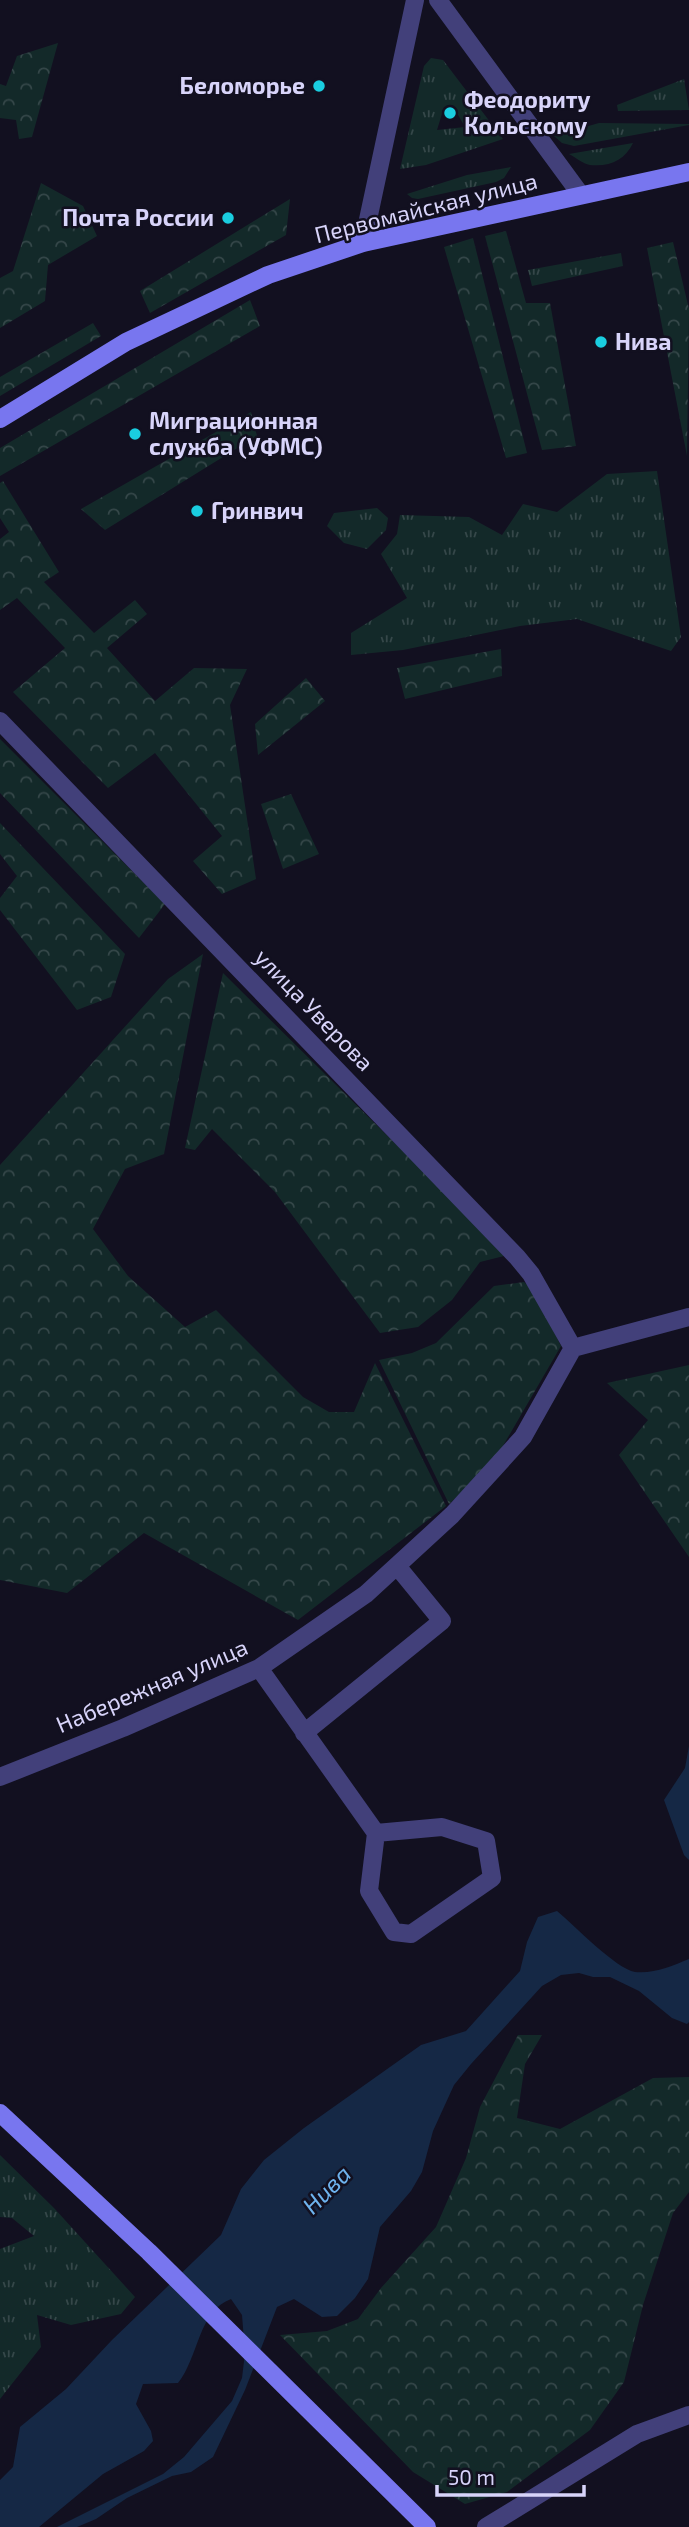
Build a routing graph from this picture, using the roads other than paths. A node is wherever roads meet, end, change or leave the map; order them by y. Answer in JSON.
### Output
{"nodes":[{"id":1,"x":415,"y":0,"type":"edge"},
{"id":2,"x":438,"y":0,"type":"edge"},
{"id":3,"x":689,"y":172,"type":"edge"},
{"id":4,"x":582,"y":195,"type":"junction"},
{"id":5,"x":363,"y":243,"type":"junction"},
{"id":6,"x":0,"y":419,"type":"edge"},
{"id":7,"x":0,"y":721,"type":"edge"},
{"id":8,"x":689,"y":1317,"type":"edge"},
{"id":9,"x":573,"y":1348,"type":"junction"},
{"id":10,"x":397,"y":1566,"type":"junction"},
{"id":11,"x":259,"y":1668,"type":"junction"},
{"id":12,"x":304,"y":1733,"type":"junction"},
{"id":13,"x":0,"y":1777,"type":"edge"},
{"id":14,"x":376,"y":1833,"type":"junction"},
{"id":15,"x":0,"y":2113,"type":"edge"},
{"id":16,"x":689,"y":2415,"type":"edge"},
{"id":17,"x":427,"y":2527,"type":"edge"},
{"id":18,"x":486,"y":2527,"type":"edge"}],
"edges":[{"from":1,"to":5,"type":"street"},
{"from":2,"to":4,"type":"street"},
{"from":3,"to":4,"type":"main road","name":"Первомайская улица"},
{"from":4,"to":5,"type":"main road","name":"Первомайская улица"},
{"from":5,"to":6,"type":"main road","name":"Первомайская улица"},
{"from":7,"to":9,"type":"street","name":"улица Уверова"},
{"from":8,"to":9,"type":"street"},
{"from":9,"to":10,"type":"street","name":"Набережная улица"},
{"from":10,"to":11,"type":"street","name":"Набережная улица"},
{"from":10,"to":12,"type":"street"},
{"from":11,"to":12,"type":"street"},
{"from":11,"to":13,"type":"street","name":"Набережная улица"},
{"from":12,"to":14,"type":"street"},
{"from":14,"to":14,"type":"street"},
{"from":15,"to":17,"type":"main road"},
{"from":16,"to":18,"type":"street"}]}
